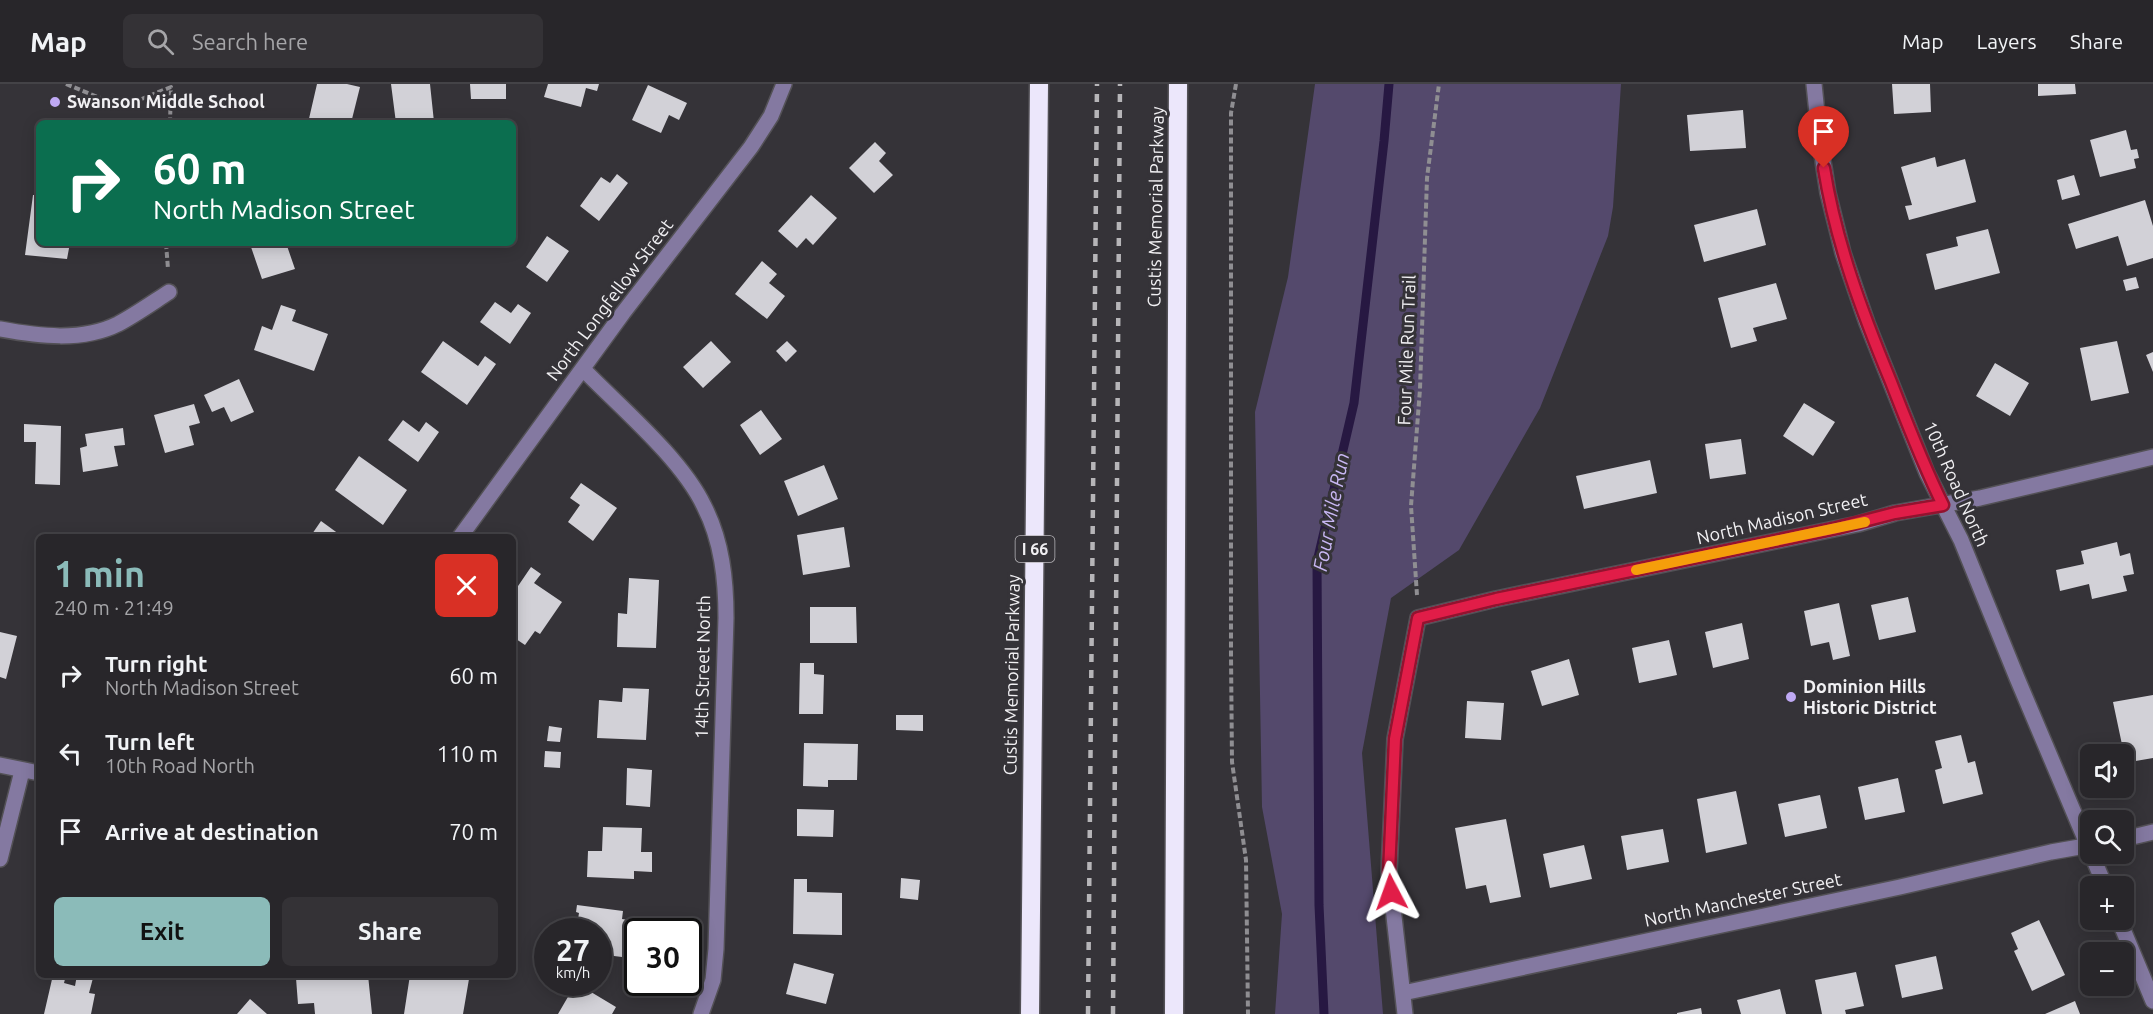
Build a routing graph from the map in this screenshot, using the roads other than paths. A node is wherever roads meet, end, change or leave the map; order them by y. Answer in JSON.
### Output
{"nodes":[{"id":1,"x":784,"y":84,"type":"edge"},
{"id":2,"x":1039,"y":84,"type":"edge"},
{"id":3,"x":1178,"y":84,"type":"edge"},
{"id":4,"x":1814,"y":84,"type":"edge"},
{"id":5,"x":169,"y":292,"type":"dead end"},
{"id":6,"x":0,"y":328,"type":"edge"},
{"id":7,"x":583,"y":369,"type":"junction"},
{"id":8,"x":2153,"y":457,"type":"edge"},
{"id":9,"x":1943,"y":505,"type":"junction"},
{"id":10,"x":462,"y":534,"type":"edge"},
{"id":11,"x":0,"y":765,"type":"edge"},
{"id":12,"x":22,"y":771,"type":"junction"},
{"id":13,"x":36,"y":773,"type":"edge"},
{"id":14,"x":2080,"y":824,"type":"edge"},
{"id":15,"x":2153,"y":832,"type":"edge"},
{"id":16,"x":2134,"y":837,"type":"edge"},
{"id":17,"x":2080,"y":847,"type":"edge"},
{"id":18,"x":0,"y":859,"type":"edge"},
{"id":19,"x":2123,"y":930,"type":"edge"},
{"id":20,"x":1403,"y":993,"type":"junction"},
{"id":21,"x":2153,"y":1000,"type":"edge"},
{"id":22,"x":701,"y":1014,"type":"edge"},
{"id":23,"x":1030,"y":1014,"type":"edge"},
{"id":24,"x":1174,"y":1014,"type":"edge"},
{"id":25,"x":1405,"y":1014,"type":"edge"}],
"edges":[{"from":1,"to":7,"type":"street","name":"North Longfellow Street"},
{"from":2,"to":23,"type":"highway","name":"Custis Memorial Parkway","number":"I 66"},
{"from":3,"to":24,"type":"highway","name":"Custis Memorial Parkway"},
{"from":4,"to":9,"type":"street","name":"10th Road North"},
{"from":5,"to":6,"type":"street"},
{"from":7,"to":10,"type":"street","name":"North Longfellow Street"},
{"from":7,"to":22,"type":"street","name":"14th Street North"},
{"from":8,"to":9,"type":"street","name":"North Madison Street"},
{"from":9,"to":14,"type":"street","name":"10th Road North"},
{"from":9,"to":20,"type":"street","name":"North Madison Street"},
{"from":11,"to":12,"type":"street"},
{"from":12,"to":13,"type":"street"},
{"from":12,"to":18,"type":"street"},
{"from":15,"to":16,"type":"street"},
{"from":17,"to":20,"type":"street","name":"North Manchester Street"},
{"from":19,"to":21,"type":"street"},
{"from":20,"to":25,"type":"street"}]}
